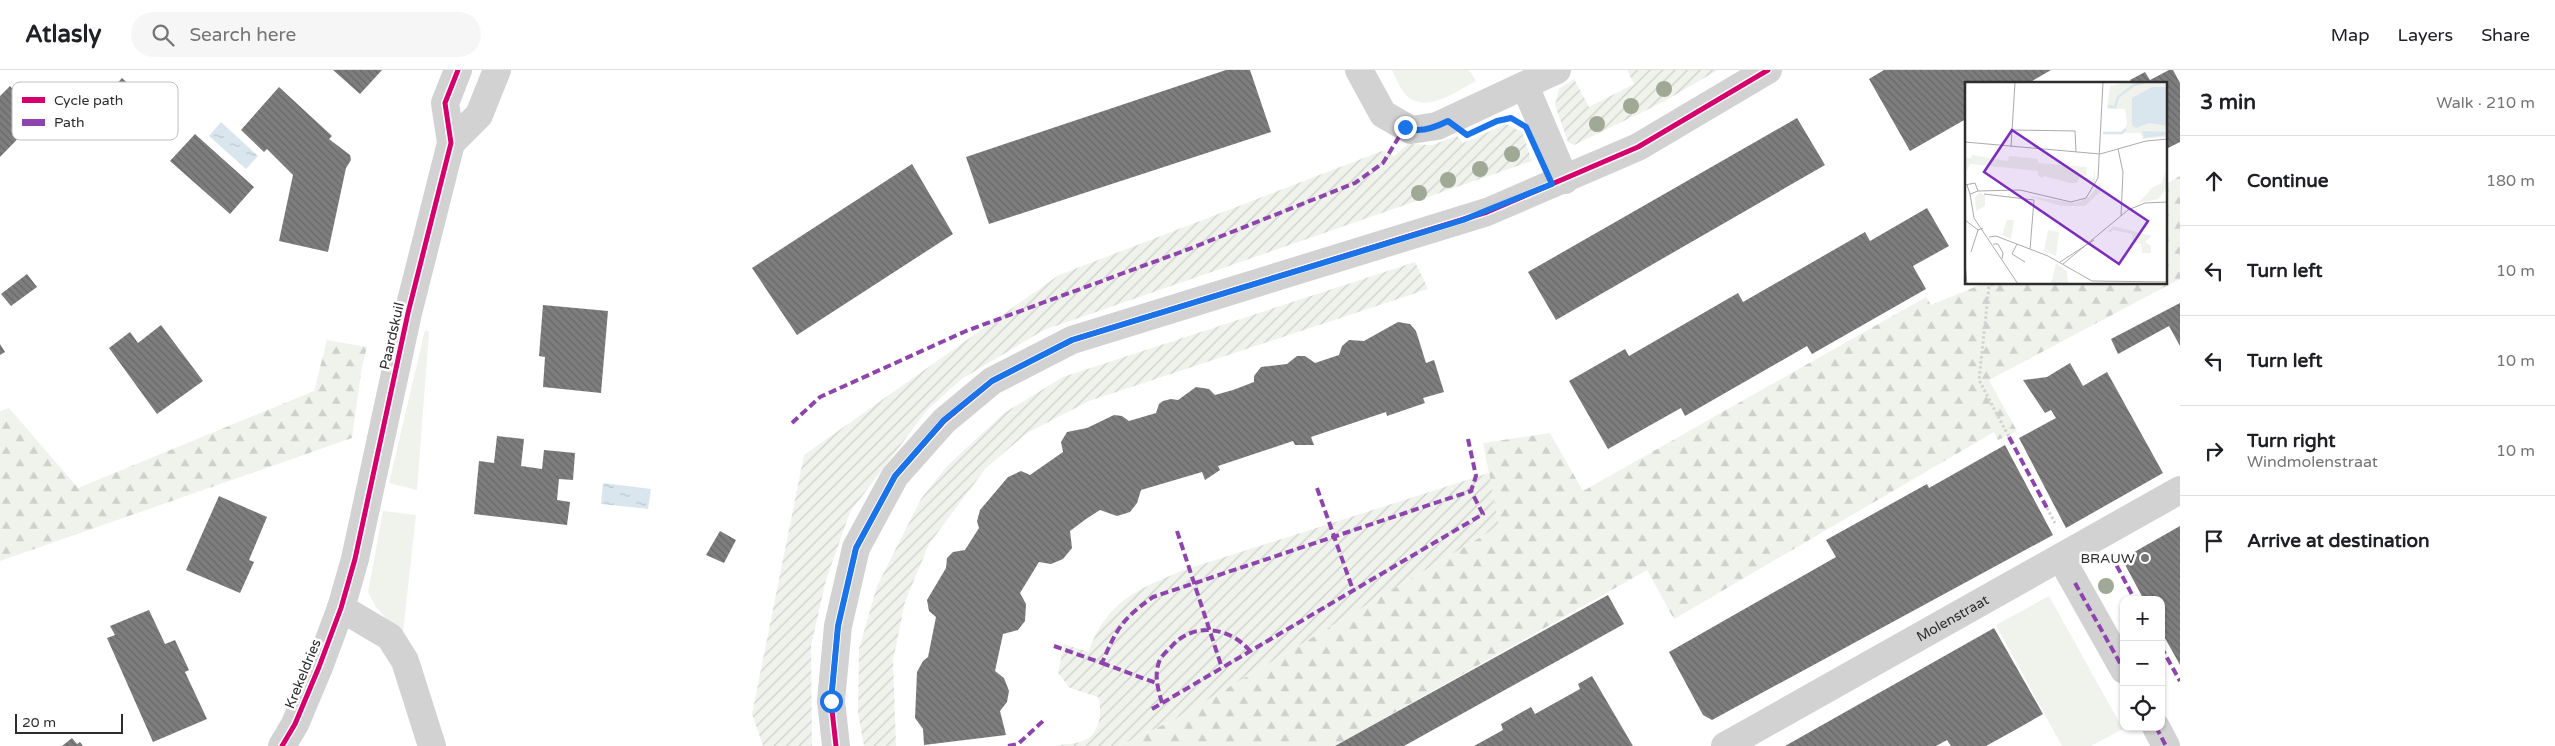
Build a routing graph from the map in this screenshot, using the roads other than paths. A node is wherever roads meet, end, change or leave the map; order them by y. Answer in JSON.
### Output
{"nodes":[{"id":1,"x":458,"y":70,"type":"edge"},
{"id":2,"x":497,"y":70,"type":"edge"},
{"id":3,"x":1359,"y":70,"type":"edge"},
{"id":4,"x":1557,"y":70,"type":"edge"},
{"id":5,"x":1768,"y":70,"type":"edge"},
{"id":6,"x":1524,"y":86,"type":"junction"},
{"id":7,"x":451,"y":143,"type":"junction"},
{"id":8,"x":1566,"y":180,"type":"junction"},
{"id":9,"x":2180,"y":490,"type":"edge"},
{"id":10,"x":2061,"y":558,"type":"junction"},
{"id":11,"x":341,"y":608,"type":"junction"},
{"id":12,"x":2120,"y":663,"type":"edge"},
{"id":13,"x":2158,"y":731,"type":"edge"},
{"id":14,"x":282,"y":746,"type":"edge"},
{"id":15,"x":432,"y":746,"type":"edge"},
{"id":16,"x":836,"y":746,"type":"edge"},
{"id":17,"x":1725,"y":746,"type":"edge"},
{"id":18,"x":2166,"y":746,"type":"edge"}],
"edges":[{"from":1,"to":7,"type":"street","name":"Paardskuil"},
{"from":2,"to":7,"type":"street"},
{"from":3,"to":6,"type":"street"},
{"from":4,"to":6,"type":"street"},
{"from":5,"to":8,"type":"street"},
{"from":6,"to":8,"type":"street"},
{"from":7,"to":11,"type":"street","name":"Paardskuil"},
{"from":8,"to":16,"type":"street"},
{"from":9,"to":10,"type":"street","name":"Molenstraat"},
{"from":10,"to":12,"type":"street"},
{"from":10,"to":17,"type":"street","name":"Molenstraat"},
{"from":11,"to":14,"type":"street","name":"Krekeldries"},
{"from":11,"to":15,"type":"street"},
{"from":13,"to":18,"type":"street"}]}
